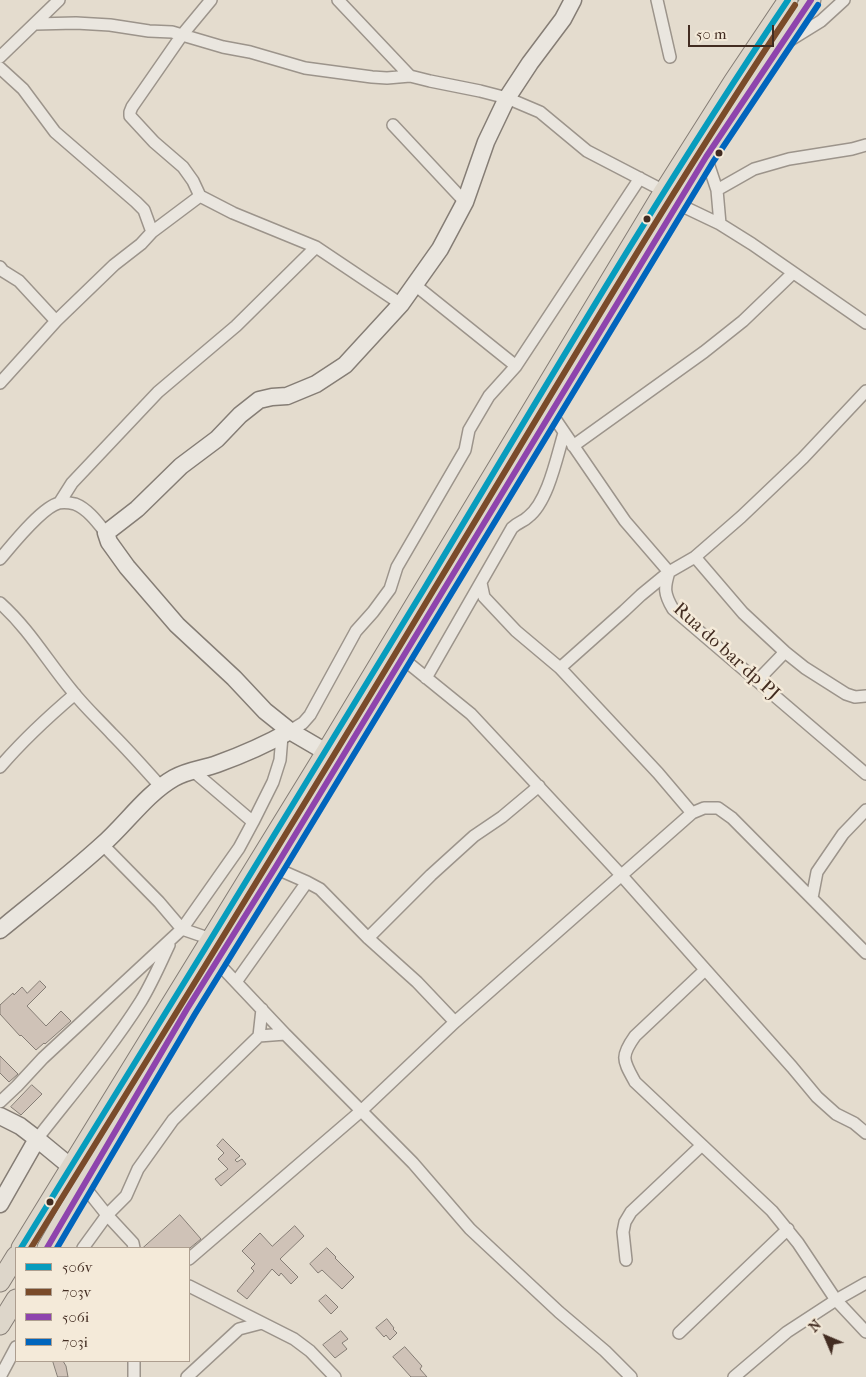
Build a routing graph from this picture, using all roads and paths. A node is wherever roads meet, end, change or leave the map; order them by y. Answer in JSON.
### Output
{"nodes":[{"id":1,"x":59,"y":0,"type":"edge"},
{"id":2,"x":211,"y":0,"type":"edge"},
{"id":3,"x":338,"y":0,"type":"edge"},
{"id":4,"x":573,"y":0,"type":"edge"},
{"id":5,"x":657,"y":0,"type":"edge"},
{"id":6,"x":788,"y":0,"type":"edge"},
{"id":7,"x":810,"y":0,"type":"edge"},
{"id":8,"x":844,"y":0,"type":"edge"},
{"id":9,"x":35,"y":24,"type":"junction"},
{"id":10,"x":182,"y":35,"type":"junction"},
{"id":11,"x":780,"y":47,"type":"junction"},
{"id":12,"x":0,"y":57,"type":"edge"},
{"id":13,"x":670,"y":57,"type":"dead end"},
{"id":14,"x":0,"y":68,"type":"edge"},
{"id":15,"x":410,"y":76,"type":"junction"},
{"id":16,"x":507,"y":98,"type":"junction"},
{"id":17,"x":393,"y":125,"type":"dead end"},
{"id":18,"x":866,"y":145,"type":"edge"},
{"id":19,"x":706,"y":157,"type":"junction"},
{"id":20,"x":640,"y":178,"type":"junction"},
{"id":21,"x":716,"y":190,"type":"junction"},
{"id":22,"x":664,"y":191,"type":"junction"},
{"id":23,"x":200,"y":196,"type":"junction"},
{"id":24,"x":465,"y":202,"type":"junction"},
{"id":25,"x":678,"y":204,"type":"junction"},
{"id":26,"x":720,"y":224,"type":"junction"},
{"id":27,"x":152,"y":232,"type":"junction"},
{"id":28,"x":316,"y":247,"type":"junction"},
{"id":29,"x":0,"y":267,"type":"edge"},
{"id":30,"x":793,"y":273,"type":"junction"},
{"id":31,"x":416,"y":284,"type":"junction"},
{"id":32,"x":401,"y":304,"type":"junction"},
{"id":33,"x":56,"y":320,"type":"junction"},
{"id":34,"x":866,"y":323,"type":"edge"},
{"id":35,"x":516,"y":366,"type":"junction"},
{"id":36,"x":0,"y":383,"type":"edge"},
{"id":37,"x":866,"y":391,"type":"edge"},
{"id":38,"x":551,"y":413,"type":"junction"},
{"id":39,"x":564,"y":432,"type":"junction"},
{"id":40,"x":573,"y":446,"type":"junction"},
{"id":41,"x":60,"y":502,"type":"junction"},
{"id":42,"x":106,"y":534,"type":"junction"},
{"id":43,"x":695,"y":557,"type":"junction"},
{"id":44,"x":0,"y":559,"type":"edge"},
{"id":45,"x":669,"y":572,"type":"junction"},
{"id":46,"x":481,"y":583,"type":"junction"},
{"id":47,"x":484,"y":597,"type":"junction"},
{"id":48,"x":471,"y":599,"type":"junction"},
{"id":49,"x":0,"y":604,"type":"edge"},
{"id":50,"x":785,"y":652,"type":"junction"},
{"id":51,"x":402,"y":658,"type":"junction"},
{"id":52,"x":560,"y":668,"type":"junction"},
{"id":53,"x":426,"y":678,"type":"junction"},
{"id":54,"x":757,"y":680,"type":"junction"},
{"id":55,"x":75,"y":694,"type":"junction"},
{"id":56,"x":866,"y":696,"type":"edge"},
{"id":57,"x":286,"y":734,"type":"junction"},
{"id":58,"x":326,"y":752,"type":"junction"},
{"id":59,"x":0,"y":766,"type":"edge"},
{"id":60,"x":192,"y":770,"type":"junction"},
{"id":61,"x":866,"y":774,"type":"edge"},
{"id":62,"x":539,"y":786,"type":"junction"},
{"id":63,"x":161,"y":787,"type":"junction"},
{"id":64,"x":866,"y":810,"type":"edge"},
{"id":65,"x":692,"y":813,"type":"junction"},
{"id":66,"x":254,"y":822,"type":"junction"},
{"id":67,"x":103,"y":845,"type":"junction"},
{"id":68,"x":276,"y":868,"type":"junction"},
{"id":69,"x":817,"y":872,"type":"junction"},
{"id":70,"x":622,"y":876,"type":"junction"},
{"id":71,"x":307,"y":882,"type":"junction"},
{"id":72,"x":795,"y":882,"type":"junction"},
{"id":73,"x":812,"y":898,"type":"junction"},
{"id":74,"x":182,"y":929,"type":"junction"},
{"id":75,"x":0,"y":930,"type":"edge"},
{"id":76,"x":368,"y":938,"type":"junction"},
{"id":77,"x":211,"y":939,"type":"junction"},
{"id":78,"x":170,"y":941,"type":"junction"},
{"id":79,"x":866,"y":953,"type":"edge"},
{"id":80,"x":216,"y":961,"type":"junction"},
{"id":81,"x":705,"y":970,"type":"junction"},
{"id":82,"x":236,"y":982,"type":"junction"},
{"id":83,"x":262,"y":1009,"type":"junction"},
{"id":84,"x":456,"y":1022,"type":"junction"},
{"id":85,"x":285,"y":1034,"type":"junction"},
{"id":86,"x":259,"y":1036,"type":"junction"},
{"id":87,"x":0,"y":1102,"type":"edge"},
{"id":88,"x":361,"y":1112,"type":"junction"},
{"id":89,"x":0,"y":1116,"type":"edge"},
{"id":90,"x":866,"y":1133,"type":"edge"},
{"id":91,"x":37,"y":1140,"type":"junction"},
{"id":92,"x":702,"y":1145,"type":"junction"},
{"id":93,"x":71,"y":1167,"type":"junction"},
{"id":94,"x":83,"y":1185,"type":"junction"},
{"id":95,"x":0,"y":1204,"type":"edge"},
{"id":96,"x":107,"y":1215,"type":"junction"},
{"id":97,"x":788,"y":1229,"type":"junction"},
{"id":98,"x":135,"y":1246,"type":"edge"},
{"id":99,"x":22,"y":1247,"type":"edge"},
{"id":100,"x":48,"y":1247,"type":"edge"},
{"id":101,"x":84,"y":1247,"type":"edge"},
{"id":102,"x":15,"y":1258,"type":"edge"},
{"id":103,"x":190,"y":1258,"type":"edge"},
{"id":104,"x":626,"y":1260,"type":"dead end"},
{"id":105,"x":0,"y":1282,"type":"edge"},
{"id":106,"x":866,"y":1283,"type":"edge"},
{"id":107,"x":190,"y":1287,"type":"edge"},
{"id":108,"x":836,"y":1300,"type":"junction"},
{"id":109,"x":15,"y":1301,"type":"edge"},
{"id":110,"x":262,"y":1323,"type":"junction"},
{"id":111,"x":0,"y":1325,"type":"edge"},
{"id":112,"x":866,"y":1332,"type":"edge"},
{"id":113,"x":679,"y":1333,"type":"dead end"},
{"id":114,"x":15,"y":1349,"type":"edge"},
{"id":115,"x":134,"y":1362,"type":"edge"},
{"id":116,"x":0,"y":1377,"type":"edge"},
{"id":117,"x":134,"y":1377,"type":"edge"},
{"id":118,"x":188,"y":1377,"type":"edge"},
{"id":119,"x":335,"y":1377,"type":"edge"},
{"id":120,"x":631,"y":1377,"type":"edge"},
{"id":121,"x":734,"y":1377,"type":"edge"}],
"edges":[{"from":1,"to":9,"type":"street"},
{"from":2,"to":10,"type":"street"},
{"from":3,"to":15,"type":"street"},
{"from":4,"to":16,"type":"street"},
{"from":5,"to":13,"type":"street"},
{"from":6,"to":22,"type":"main road"},
{"from":7,"to":11,"type":"main road"},
{"from":8,"to":11,"type":"street"},
{"from":9,"to":10,"type":"street"},
{"from":9,"to":12,"type":"street"},
{"from":10,"to":15,"type":"street"},
{"from":10,"to":23,"type":"street"},
{"from":11,"to":19,"type":"main road"},
{"from":14,"to":27,"type":"street"},
{"from":15,"to":16,"type":"street"},
{"from":16,"to":20,"type":"street"},
{"from":16,"to":24,"type":"street"},
{"from":17,"to":24,"type":"street"},
{"from":18,"to":21,"type":"street"},
{"from":19,"to":21,"type":"street"},
{"from":19,"to":25,"type":"main road"},
{"from":20,"to":22,"type":"street"},
{"from":20,"to":35,"type":"street"},
{"from":21,"to":26,"type":"street"},
{"from":22,"to":58,"type":"main road"},
{"from":23,"to":27,"type":"street"},
{"from":23,"to":28,"type":"street"},
{"from":24,"to":31,"type":"street"},
{"from":25,"to":26,"type":"street"},
{"from":25,"to":38,"type":"main road"},
{"from":26,"to":30,"type":"street"},
{"from":27,"to":33,"type":"street"},
{"from":28,"to":32,"type":"street"},
{"from":28,"to":41,"type":"street"},
{"from":29,"to":33,"type":"street"},
{"from":30,"to":34,"type":"street"},
{"from":30,"to":40,"type":"street"},
{"from":31,"to":32,"type":"street"},
{"from":31,"to":35,"type":"street"},
{"from":32,"to":42,"type":"street"},
{"from":33,"to":36,"type":"street"},
{"from":35,"to":57,"type":"street"},
{"from":37,"to":43,"type":"street"},
{"from":38,"to":39,"type":"street"},
{"from":38,"to":51,"type":"main road"},
{"from":39,"to":40,"type":"street"},
{"from":39,"to":46,"type":"street"},
{"from":40,"to":45,"type":"street"},
{"from":41,"to":42,"type":"street"},
{"from":41,"to":44,"type":"street"},
{"from":42,"to":57,"type":"street"},
{"from":43,"to":45,"type":"street"},
{"from":43,"to":50,"type":"street"},
{"from":45,"to":52,"type":"street"},
{"from":45,"to":54,"type":"street","name":"Rua do bar dp PJ"},
{"from":46,"to":47,"type":"street"},
{"from":46,"to":48,"type":"street"},
{"from":47,"to":48,"type":"street"},
{"from":47,"to":52,"type":"street"},
{"from":48,"to":53,"type":"street"},
{"from":49,"to":55,"type":"street"},
{"from":50,"to":54,"type":"street"},
{"from":50,"to":56,"type":"street"},
{"from":51,"to":53,"type":"street"},
{"from":51,"to":68,"type":"main road"},
{"from":52,"to":65,"type":"street"},
{"from":53,"to":62,"type":"street"},
{"from":54,"to":61,"type":"street","name":"Rua do bar dp PJ"},
{"from":55,"to":59,"type":"street"},
{"from":55,"to":63,"type":"street"},
{"from":57,"to":58,"type":"street"},
{"from":57,"to":60,"type":"street"},
{"from":57,"to":66,"type":"street"},
{"from":58,"to":77,"type":"main road"},
{"from":60,"to":63,"type":"street"},
{"from":60,"to":66,"type":"street"},
{"from":62,"to":70,"type":"street"},
{"from":62,"to":76,"type":"street"},
{"from":63,"to":67,"type":"street"},
{"from":64,"to":69,"type":"street"},
{"from":65,"to":70,"type":"street"},
{"from":65,"to":72,"type":"street"},
{"from":66,"to":74,"type":"street"},
{"from":67,"to":74,"type":"street"},
{"from":67,"to":75,"type":"street"},
{"from":68,"to":71,"type":"street"},
{"from":68,"to":80,"type":"main road"},
{"from":69,"to":72,"type":"street"},
{"from":69,"to":73,"type":"street"},
{"from":70,"to":81,"type":"street"},
{"from":70,"to":84,"type":"street"},
{"from":71,"to":76,"type":"street"},
{"from":71,"to":82,"type":"street"},
{"from":72,"to":73,"type":"street"},
{"from":73,"to":79,"type":"street"},
{"from":74,"to":77,"type":"street"},
{"from":74,"to":78,"type":"street"},
{"from":76,"to":84,"type":"street"},
{"from":77,"to":93,"type":"main road"},
{"from":78,"to":87,"type":"street"},
{"from":78,"to":91,"type":"street"},
{"from":80,"to":82,"type":"street"},
{"from":80,"to":94,"type":"main road"},
{"from":81,"to":90,"type":"street"},
{"from":81,"to":92,"type":"street"},
{"from":82,"to":83,"type":"street"},
{"from":83,"to":85,"type":"street"},
{"from":83,"to":86,"type":"street"},
{"from":84,"to":88,"type":"street"},
{"from":85,"to":86,"type":"street"},
{"from":85,"to":88,"type":"street"},
{"from":86,"to":96,"type":"street"},
{"from":88,"to":103,"type":"street"},
{"from":88,"to":120,"type":"street"},
{"from":89,"to":91,"type":"street"},
{"from":91,"to":93,"type":"street"},
{"from":91,"to":95,"type":"street"},
{"from":92,"to":97,"type":"street"},
{"from":92,"to":104,"type":"street"},
{"from":93,"to":99,"type":"main road"},
{"from":94,"to":96,"type":"street"},
{"from":94,"to":100,"type":"main road"},
{"from":96,"to":98,"type":"street"},
{"from":96,"to":101,"type":"street"},
{"from":97,"to":108,"type":"street"},
{"from":97,"to":113,"type":"street"},
{"from":102,"to":105,"type":"main road"},
{"from":106,"to":108,"type":"street"},
{"from":107,"to":110,"type":"street"},
{"from":108,"to":112,"type":"street"},
{"from":108,"to":121,"type":"street"},
{"from":109,"to":111,"type":"main road"},
{"from":110,"to":118,"type":"street"},
{"from":110,"to":119,"type":"street"},
{"from":114,"to":116,"type":"street"},
{"from":115,"to":117,"type":"street"}]}
